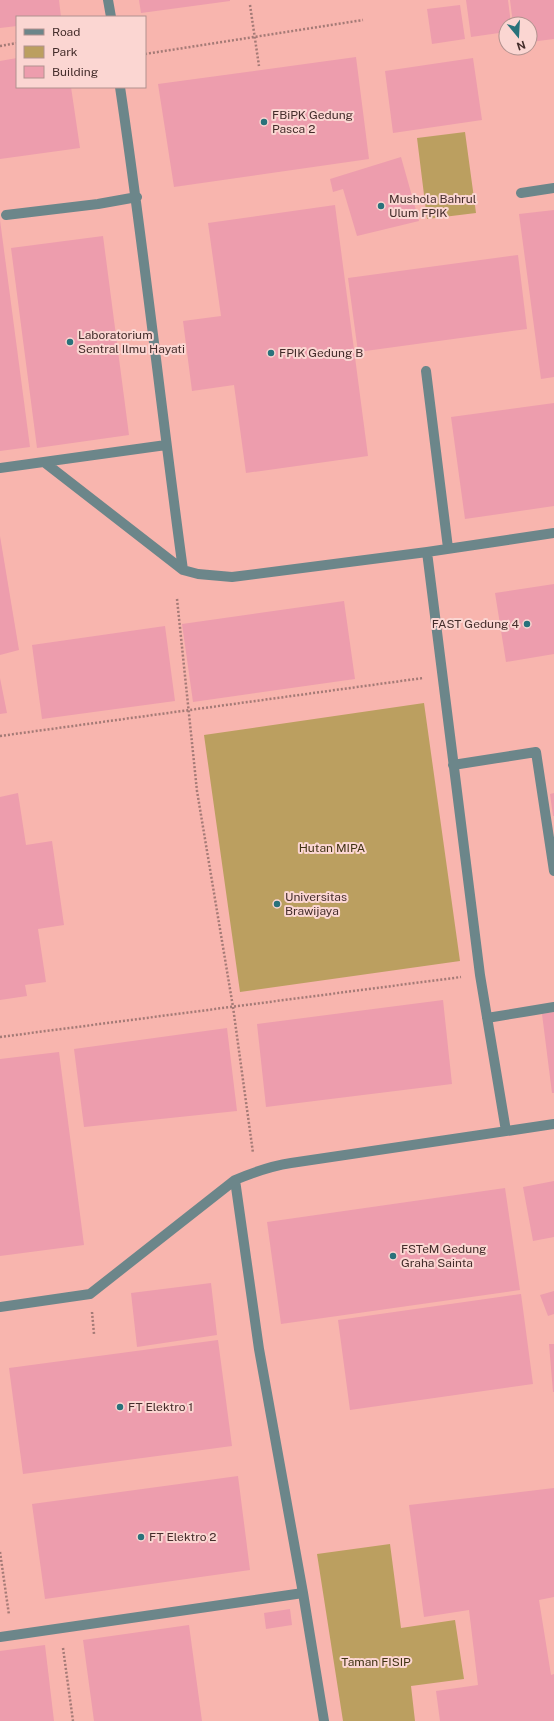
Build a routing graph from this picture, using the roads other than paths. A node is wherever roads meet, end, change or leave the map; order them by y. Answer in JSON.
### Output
{"nodes":[{"id":1,"x":108,"y":0,"type":"edge"},
{"id":2,"x":111,"y":16,"type":"edge"},
{"id":3,"x":120,"y":88,"type":"edge"},
{"id":4,"x":554,"y":188,"type":"edge"},
{"id":5,"x":521,"y":193,"type":"dead end"},
{"id":6,"x":137,"y":197,"type":"junction"},
{"id":7,"x":6,"y":215,"type":"dead end"},
{"id":8,"x":426,"y":371,"type":"dead end"},
{"id":9,"x":166,"y":445,"type":"junction"},
{"id":10,"x":44,"y":462,"type":"junction"},
{"id":11,"x":0,"y":468,"type":"edge"},
{"id":12,"x":554,"y":533,"type":"edge"},
{"id":13,"x":448,"y":548,"type":"junction"},
{"id":14,"x":427,"y":552,"type":"junction"},
{"id":15,"x":183,"y":570,"type":"junction"},
{"id":16,"x":453,"y":765,"type":"junction"},
{"id":17,"x":554,"y":871,"type":"edge"},
{"id":18,"x":554,"y":1007,"type":"edge"},
{"id":19,"x":487,"y":1018,"type":"junction"},
{"id":20,"x":554,"y":1124,"type":"edge"},
{"id":21,"x":506,"y":1131,"type":"junction"},
{"id":22,"x":235,"y":1180,"type":"junction"},
{"id":23,"x":0,"y":1307,"type":"edge"},
{"id":24,"x":303,"y":1593,"type":"junction"},
{"id":25,"x":0,"y":1637,"type":"edge"},
{"id":26,"x":324,"y":1721,"type":"edge"}],
"edges":[{"from":1,"to":2,"type":"lane"},
{"from":3,"to":6,"type":"lane"},
{"from":4,"to":5,"type":"lane"},
{"from":6,"to":7,"type":"lane"},
{"from":6,"to":9,"type":"lane"},
{"from":8,"to":13,"type":"lane"},
{"from":9,"to":10,"type":"lane"},
{"from":9,"to":15,"type":"lane"},
{"from":10,"to":11,"type":"lane"},
{"from":10,"to":15,"type":"lane"},
{"from":12,"to":13,"type":"lane"},
{"from":13,"to":14,"type":"lane"},
{"from":14,"to":15,"type":"lane"},
{"from":14,"to":16,"type":"lane"},
{"from":16,"to":17,"type":"lane"},
{"from":16,"to":19,"type":"lane"},
{"from":18,"to":19,"type":"lane"},
{"from":19,"to":21,"type":"lane"},
{"from":20,"to":21,"type":"lane"},
{"from":21,"to":22,"type":"lane"},
{"from":22,"to":23,"type":"lane"},
{"from":22,"to":24,"type":"lane"},
{"from":24,"to":25,"type":"lane"},
{"from":24,"to":26,"type":"lane"}]}
